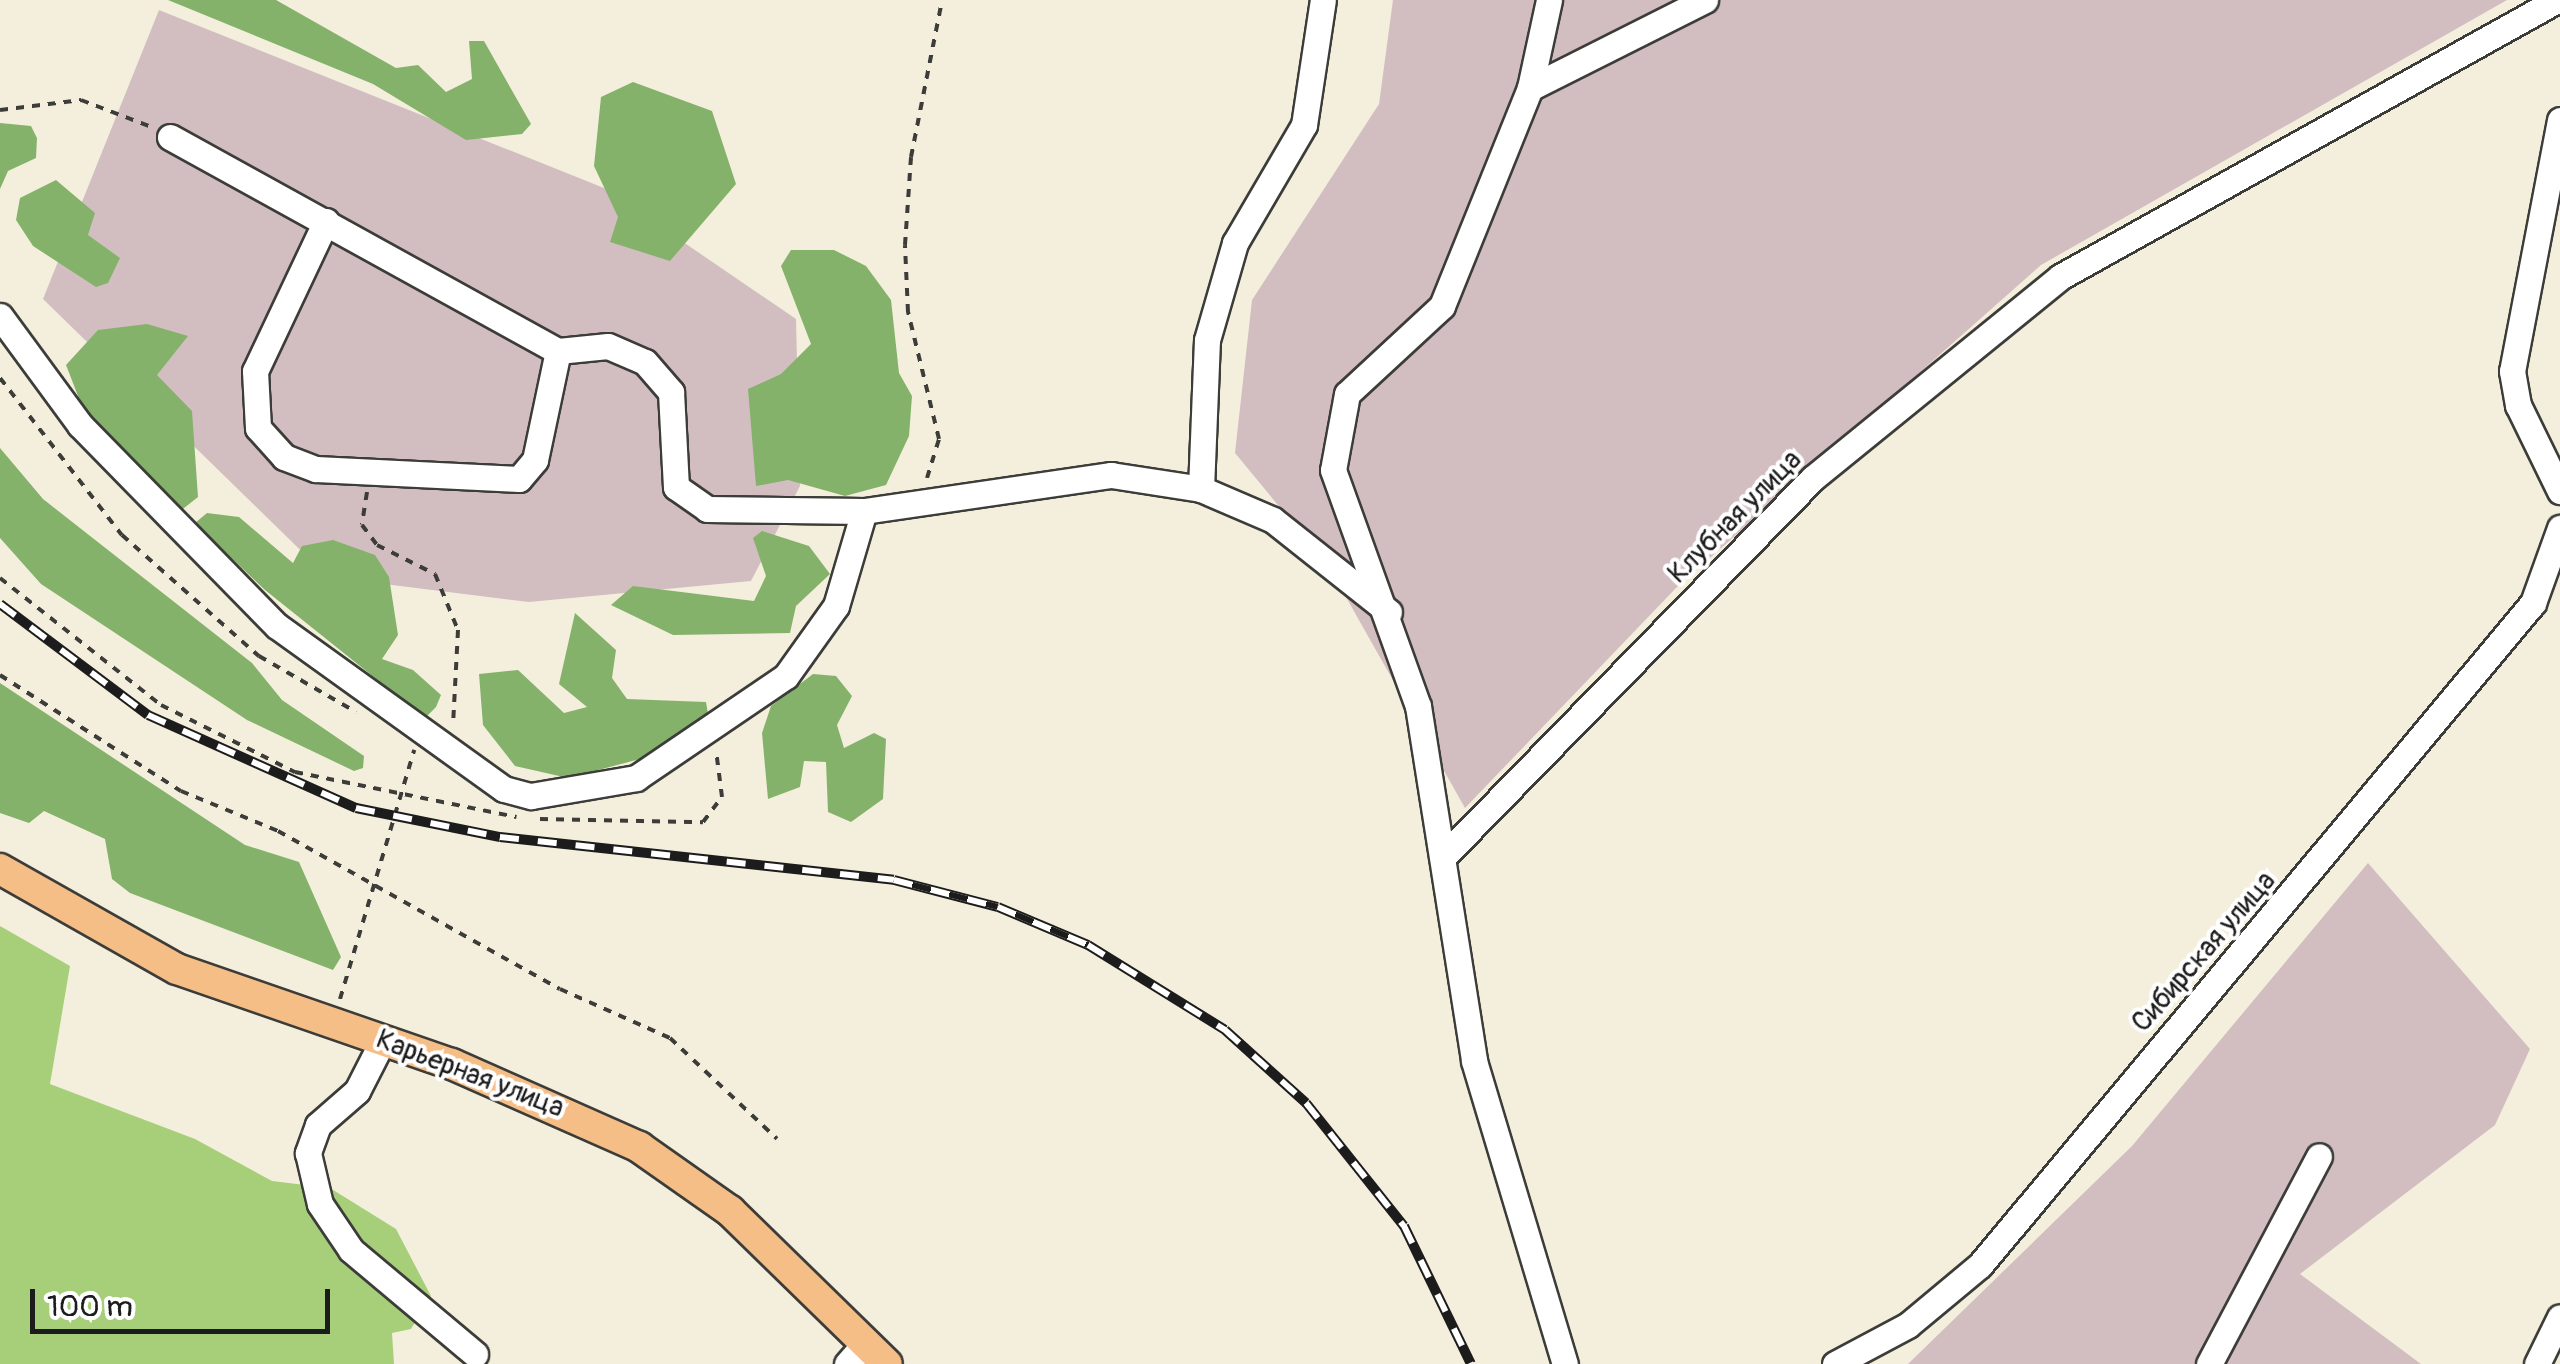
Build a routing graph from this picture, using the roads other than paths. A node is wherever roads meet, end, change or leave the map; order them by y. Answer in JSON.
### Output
{"nodes":[{"id":1,"x":1323,"y":0,"type":"edge"},
{"id":2,"x":1549,"y":0,"type":"edge"},
{"id":3,"x":1705,"y":0,"type":"edge"},
{"id":4,"x":2557,"y":0,"type":"edge"},
{"id":5,"x":1530,"y":88,"type":"junction"},
{"id":6,"x":2560,"y":120,"type":"edge"},
{"id":7,"x":170,"y":137,"type":"road end"},
{"id":8,"x":326,"y":220,"type":"junction"},
{"id":9,"x":0,"y":316,"type":"edge"},
{"id":10,"x":558,"y":351,"type":"junction"},
{"id":11,"x":1201,"y":489,"type":"junction"},
{"id":12,"x":2560,"y":491,"type":"edge"},
{"id":13,"x":864,"y":511,"type":"junction"},
{"id":14,"x":2560,"y":528,"type":"edge"},
{"id":15,"x":1390,"y":612,"type":"junction"},
{"id":16,"x":1445,"y":855,"type":"junction"},
{"id":17,"x":0,"y":870,"type":"edge"},
{"id":18,"x":383,"y":1040,"type":"junction"},
{"id":19,"x":2320,"y":1156,"type":"dead end"},
{"id":20,"x":2560,"y":1317,"type":"edge"},
{"id":21,"x":474,"y":1354,"type":"dead end"},
{"id":22,"x":867,"y":1357,"type":"edge"},
{"id":23,"x":1566,"y":1364,"type":"edge"},
{"id":24,"x":1835,"y":1364,"type":"edge"},
{"id":25,"x":2209,"y":1364,"type":"edge"},
{"id":26,"x":2537,"y":1364,"type":"edge"}],
"edges":[{"from":1,"to":11,"type":"street"},
{"from":2,"to":5,"type":"street"},
{"from":3,"to":5,"type":"street"},
{"from":4,"to":16,"type":"street","name":"Клубная улица"},
{"from":5,"to":15,"type":"street"},
{"from":6,"to":12,"type":"street"},
{"from":7,"to":8,"type":"street"},
{"from":8,"to":10,"type":"street"},
{"from":8,"to":10,"type":"street"},
{"from":9,"to":13,"type":"street"},
{"from":10,"to":13,"type":"street"},
{"from":11,"to":13,"type":"street"},
{"from":11,"to":15,"type":"street"},
{"from":14,"to":24,"type":"street","name":"Сибирская улица"},
{"from":15,"to":16,"type":"street"},
{"from":16,"to":23,"type":"street"},
{"from":17,"to":18,"type":"main road","name":"Карьерная улица"},
{"from":18,"to":21,"type":"street"},
{"from":18,"to":22,"type":"main road","name":"Карьерная улица"},
{"from":19,"to":25,"type":"street"},
{"from":20,"to":26,"type":"street"}]}
